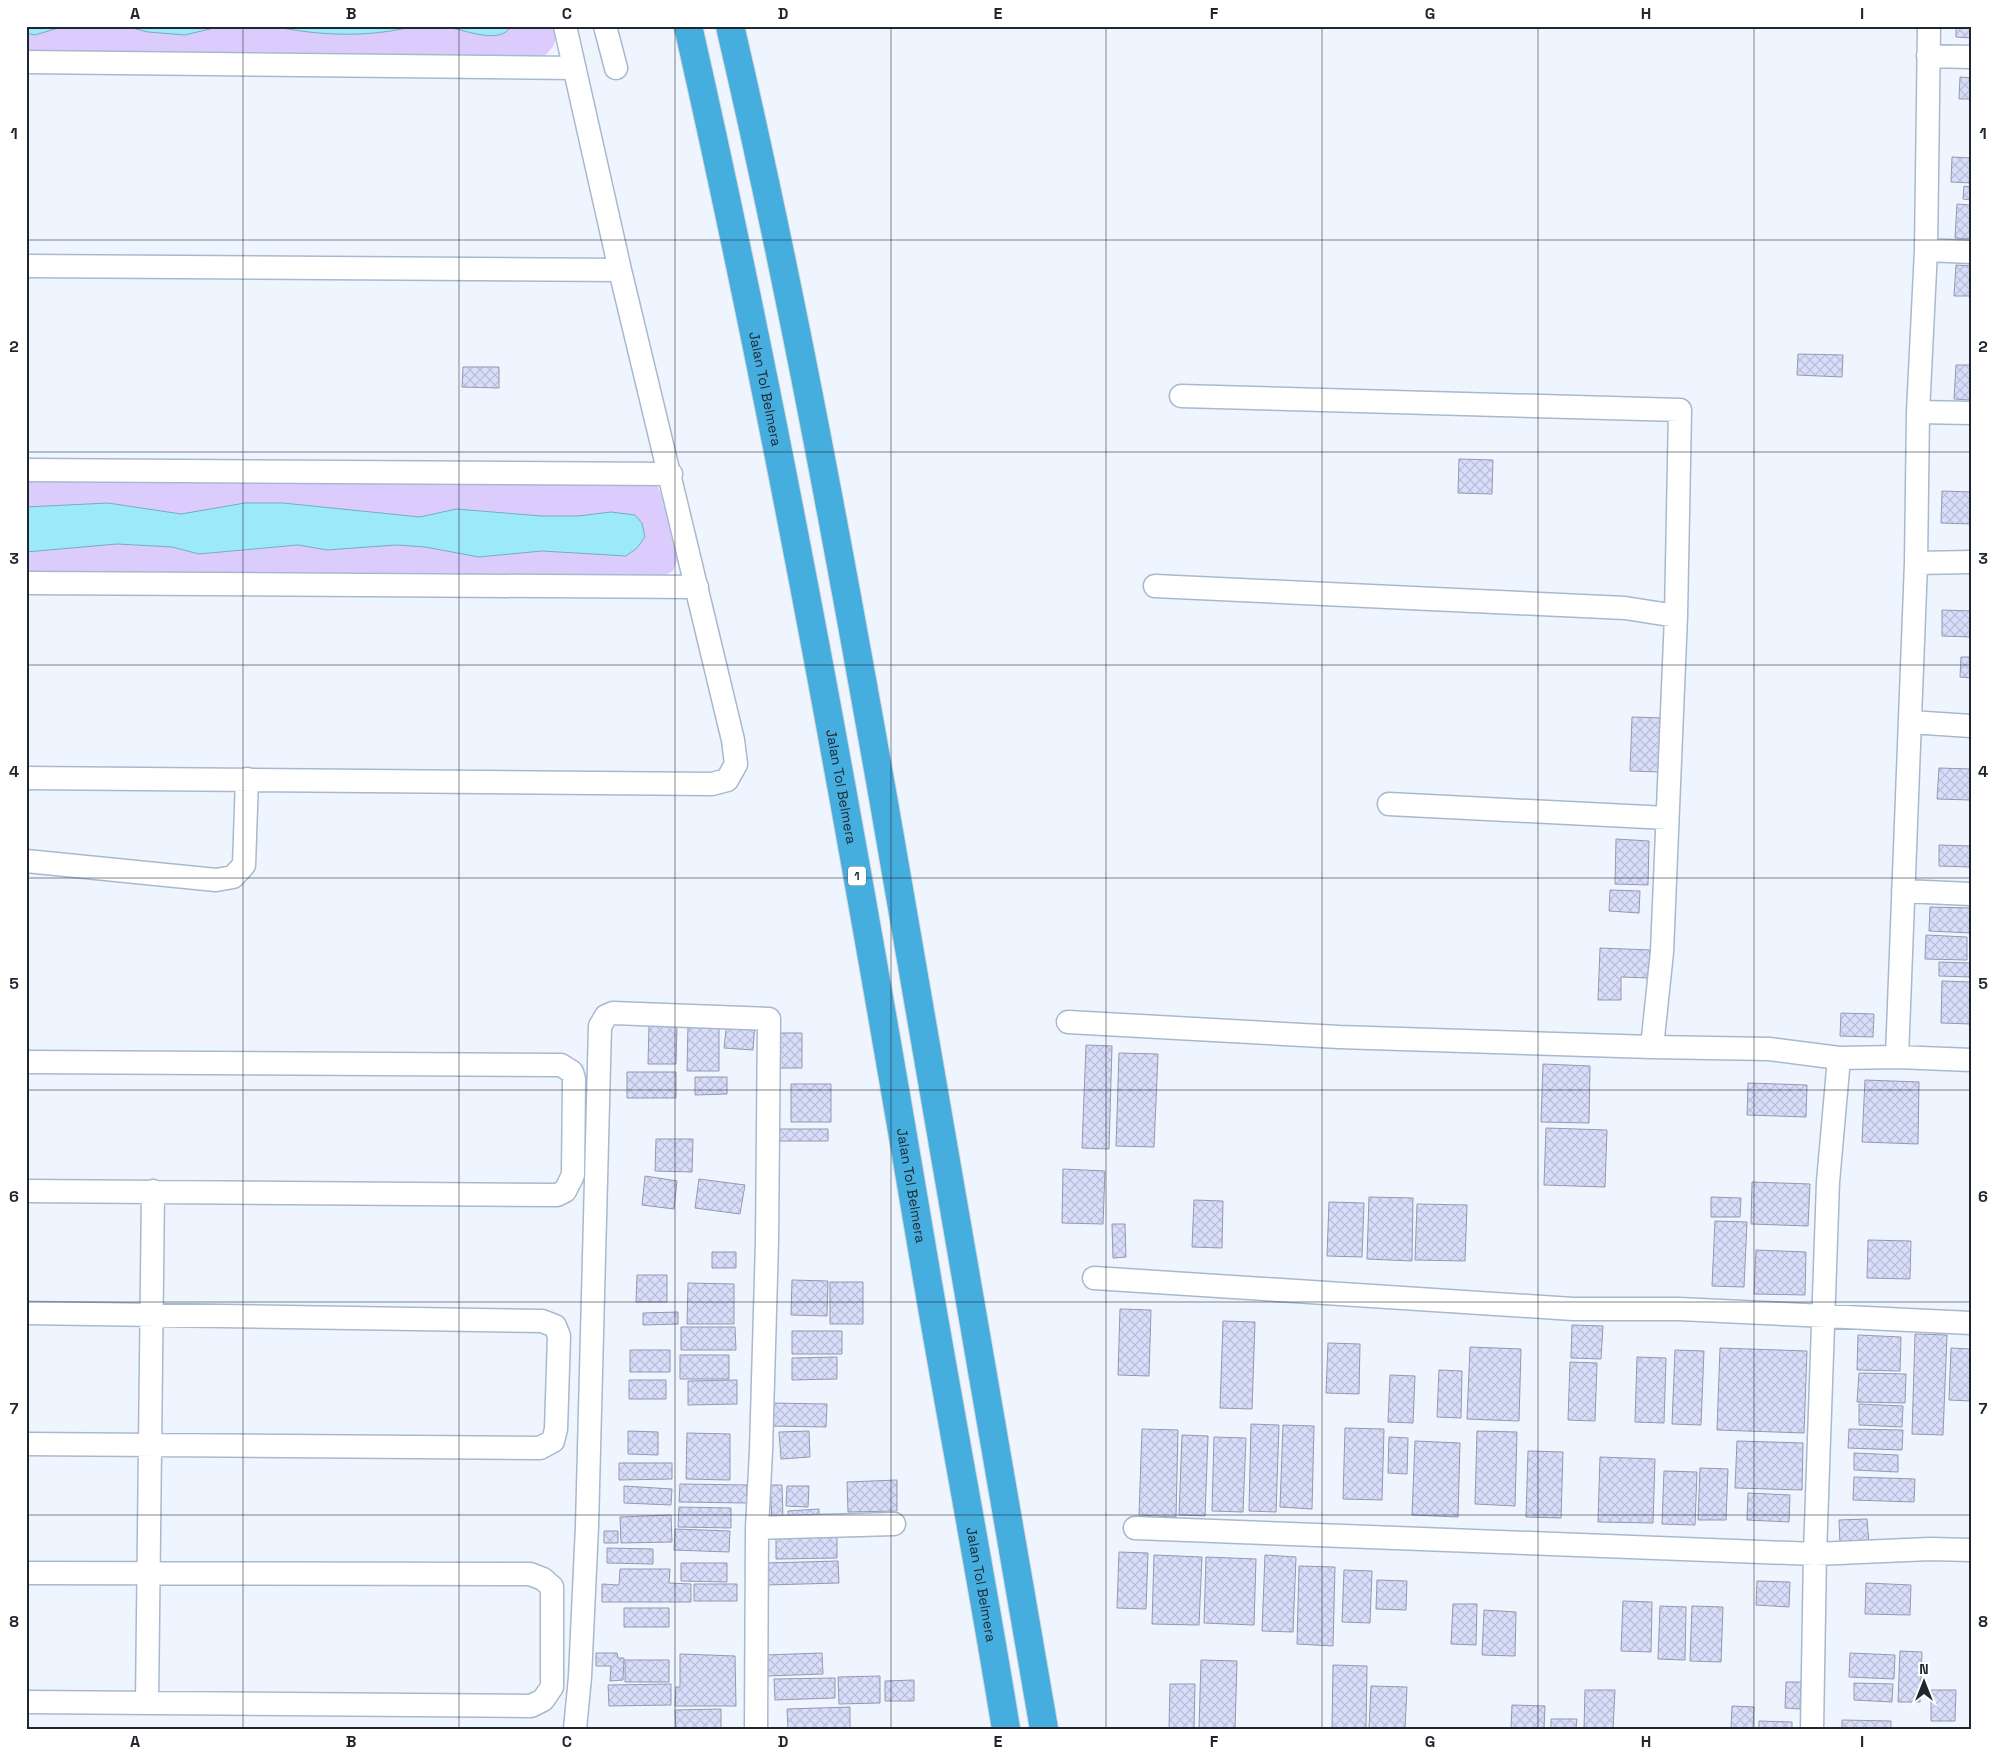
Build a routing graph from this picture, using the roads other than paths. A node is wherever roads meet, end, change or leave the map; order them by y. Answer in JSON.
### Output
{"nodes":[{"id":1,"x":565,"y":26,"type":"edge"},
{"id":2,"x":605,"y":26,"type":"edge"},
{"id":3,"x":688,"y":26,"type":"edge"},
{"id":4,"x":730,"y":26,"type":"edge"},
{"id":5,"x":1929,"y":26,"type":"edge"},
{"id":6,"x":1928,"y":56,"type":"junction"},
{"id":7,"x":1971,"y":57,"type":"edge"},
{"id":8,"x":26,"y":62,"type":"edge"},
{"id":9,"x":574,"y":68,"type":"junction"},
{"id":10,"x":616,"y":68,"type":"dead end"},
{"id":11,"x":1926,"y":250,"type":"junction"},
{"id":12,"x":1971,"y":252,"type":"edge"},
{"id":13,"x":26,"y":266,"type":"edge"},
{"id":14,"x":620,"y":270,"type":"junction"},
{"id":15,"x":1180,"y":396,"type":"dead end"},
{"id":16,"x":1918,"y":412,"type":"junction"},
{"id":17,"x":1971,"y":413,"type":"edge"},
{"id":18,"x":26,"y":470,"type":"edge"},
{"id":19,"x":671,"y":474,"type":"junction"},
{"id":20,"x":1971,"y":562,"type":"edge"},
{"id":21,"x":1916,"y":563,"type":"junction"},
{"id":22,"x":26,"y":583,"type":"edge"},
{"id":23,"x":1155,"y":586,"type":"dead end"},
{"id":24,"x":697,"y":587,"type":"junction"},
{"id":25,"x":1676,"y":616,"type":"junction"},
{"id":26,"x":1910,"y":722,"type":"junction"},
{"id":27,"x":1971,"y":726,"type":"edge"},
{"id":28,"x":26,"y":778,"type":"edge"},
{"id":29,"x":247,"y":779,"type":"junction"},
{"id":30,"x":1389,"y":804,"type":"dead end"},
{"id":31,"x":1667,"y":818,"type":"junction"},
{"id":32,"x":26,"y":861,"type":"edge"},
{"id":33,"x":1903,"y":890,"type":"junction"},
{"id":34,"x":1971,"y":894,"type":"edge"},
{"id":35,"x":1068,"y":1022,"type":"dead end"},
{"id":36,"x":1652,"y":1047,"type":"junction"},
{"id":37,"x":1897,"y":1057,"type":"junction"},
{"id":38,"x":1839,"y":1058,"type":"junction"},
{"id":39,"x":1971,"y":1060,"type":"edge"},
{"id":40,"x":26,"y":1062,"type":"edge"},
{"id":41,"x":26,"y":1191,"type":"edge"},
{"id":42,"x":153,"y":1191,"type":"junction"},
{"id":43,"x":1094,"y":1278,"type":"dead end"},
{"id":44,"x":26,"y":1313,"type":"edge"},
{"id":45,"x":152,"y":1316,"type":"junction"},
{"id":46,"x":1825,"y":1317,"type":"junction"},
{"id":47,"x":1971,"y":1323,"type":"edge"},
{"id":48,"x":26,"y":1444,"type":"edge"},
{"id":49,"x":151,"y":1446,"type":"junction"},
{"id":50,"x":894,"y":1524,"type":"dead end"},
{"id":51,"x":757,"y":1528,"type":"junction"},
{"id":52,"x":1134,"y":1528,"type":"dead end"},
{"id":53,"x":1971,"y":1550,"type":"edge"},
{"id":54,"x":1815,"y":1554,"type":"junction"},
{"id":55,"x":26,"y":1573,"type":"edge"},
{"id":56,"x":149,"y":1573,"type":"junction"},
{"id":57,"x":26,"y":1702,"type":"edge"},
{"id":58,"x":147,"y":1703,"type":"junction"},
{"id":59,"x":575,"y":1729,"type":"edge"},
{"id":60,"x":756,"y":1729,"type":"edge"},
{"id":61,"x":1006,"y":1729,"type":"edge"},
{"id":62,"x":1044,"y":1729,"type":"edge"},
{"id":63,"x":1812,"y":1729,"type":"edge"}],
"edges":[{"from":1,"to":9,"type":"street"},
{"from":2,"to":10,"type":"street"},
{"from":3,"to":61,"type":"highway","name":"Jalan Tol Belmera","number":"1"},
{"from":4,"to":62,"type":"highway"},
{"from":5,"to":6,"type":"street"},
{"from":6,"to":7,"type":"street"},
{"from":6,"to":11,"type":"street"},
{"from":8,"to":9,"type":"street"},
{"from":9,"to":14,"type":"street"},
{"from":11,"to":12,"type":"street"},
{"from":11,"to":16,"type":"street"},
{"from":13,"to":14,"type":"street"},
{"from":14,"to":19,"type":"street"},
{"from":15,"to":25,"type":"street"},
{"from":16,"to":17,"type":"street"},
{"from":16,"to":21,"type":"street"},
{"from":18,"to":19,"type":"street"},
{"from":19,"to":24,"type":"street"},
{"from":20,"to":21,"type":"street"},
{"from":21,"to":26,"type":"street"},
{"from":22,"to":24,"type":"street"},
{"from":23,"to":25,"type":"street"},
{"from":24,"to":29,"type":"street"},
{"from":25,"to":31,"type":"street"},
{"from":26,"to":27,"type":"street"},
{"from":26,"to":33,"type":"street"},
{"from":28,"to":29,"type":"street"},
{"from":29,"to":32,"type":"street"},
{"from":30,"to":31,"type":"street"},
{"from":31,"to":36,"type":"street"},
{"from":33,"to":34,"type":"street"},
{"from":33,"to":37,"type":"street"},
{"from":35,"to":36,"type":"street"},
{"from":36,"to":38,"type":"street"},
{"from":37,"to":38,"type":"street"},
{"from":37,"to":39,"type":"street"},
{"from":38,"to":46,"type":"street"},
{"from":40,"to":42,"type":"street"},
{"from":41,"to":42,"type":"street"},
{"from":42,"to":45,"type":"street"},
{"from":43,"to":46,"type":"street"},
{"from":44,"to":45,"type":"street"},
{"from":45,"to":49,"type":"street"},
{"from":45,"to":49,"type":"street"},
{"from":46,"to":47,"type":"street"},
{"from":46,"to":54,"type":"street"},
{"from":48,"to":49,"type":"street"},
{"from":49,"to":56,"type":"street"},
{"from":50,"to":51,"type":"street"},
{"from":51,"to":59,"type":"street"},
{"from":51,"to":60,"type":"street"},
{"from":52,"to":54,"type":"street"},
{"from":53,"to":54,"type":"street"},
{"from":54,"to":63,"type":"street"},
{"from":55,"to":56,"type":"street"},
{"from":56,"to":58,"type":"street"},
{"from":56,"to":58,"type":"street"},
{"from":57,"to":58,"type":"street"}]}
